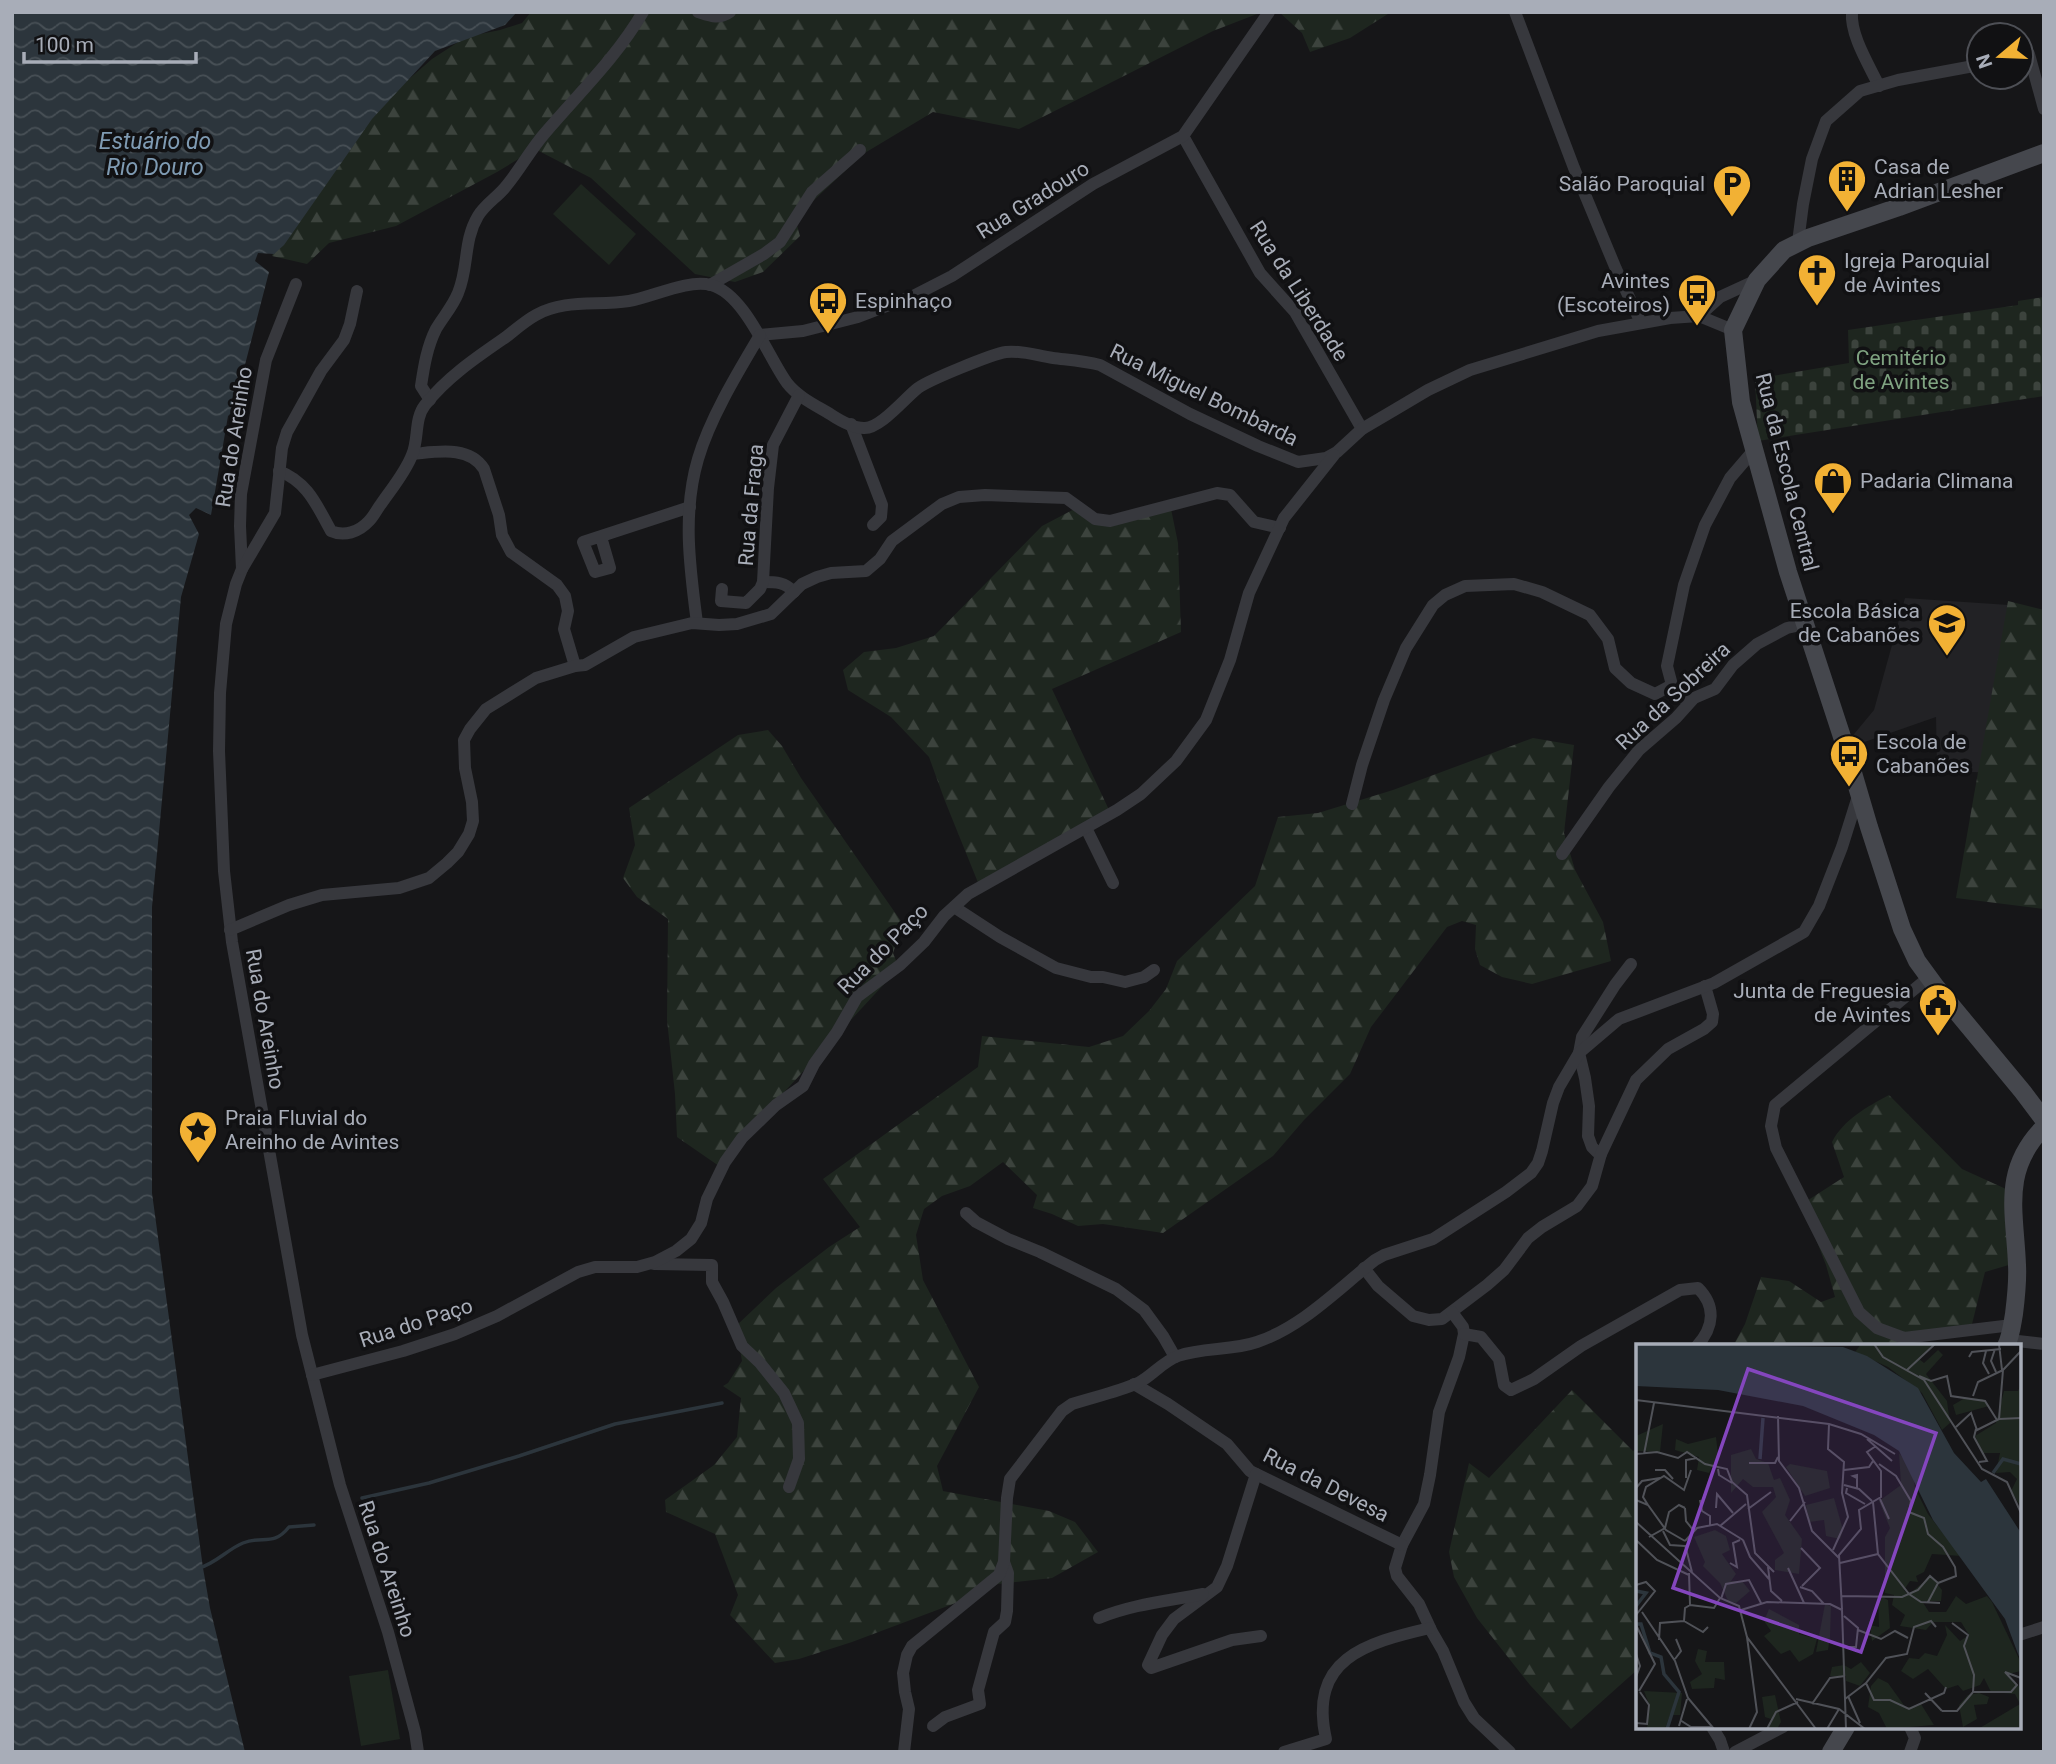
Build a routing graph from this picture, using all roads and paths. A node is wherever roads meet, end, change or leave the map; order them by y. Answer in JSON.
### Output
{"nodes":[{"id":1,"x":643,"y":12,"type":"edge"},
{"id":2,"x":698,"y":12,"type":"edge"},
{"id":3,"x":730,"y":12,"type":"edge"},
{"id":4,"x":1269,"y":12,"type":"edge"},
{"id":5,"x":1515,"y":12,"type":"edge"},
{"id":6,"x":1852,"y":12,"type":"edge"},
{"id":7,"x":1965,"y":68,"type":"edge"},
{"id":8,"x":2035,"y":83,"type":"edge"},
{"id":9,"x":1879,"y":86,"type":"junction"},
{"id":10,"x":2044,"y":109,"type":"edge"},
{"id":11,"x":1183,"y":136,"type":"junction"},
{"id":12,"x":860,"y":150,"type":"dead end"},
{"id":13,"x":2044,"y":153,"type":"edge"},
{"id":14,"x":1798,"y":242,"type":"junction"},
{"id":15,"x":1757,"y":281,"type":"junction"},
{"id":16,"x":296,"y":284,"type":"dead end"},
{"id":17,"x":710,"y":285,"type":"junction"},
{"id":18,"x":358,"y":291,"type":"dead end"},
{"id":19,"x":1699,"y":316,"type":"junction"},
{"id":20,"x":1641,"y":323,"type":"junction"},
{"id":21,"x":1733,"y":330,"type":"junction"},
{"id":22,"x":760,"y":335,"type":"junction"},
{"id":23,"x":799,"y":396,"type":"junction"},
{"id":24,"x":430,"y":400,"type":"junction"},
{"id":25,"x":851,"y":424,"type":"junction"},
{"id":26,"x":1362,"y":429,"type":"junction"},
{"id":27,"x":1754,"y":450,"type":"junction"},
{"id":28,"x":1337,"y":452,"type":"junction"},
{"id":29,"x":413,"y":454,"type":"junction"},
{"id":30,"x":279,"y":471,"type":"junction"},
{"id":31,"x":690,"y":507,"type":"junction"},
{"id":32,"x":873,"y":525,"type":"dead end"},
{"id":33,"x":1280,"y":528,"type":"junction"},
{"id":34,"x":601,"y":537,"type":"dead end"},
{"id":35,"x":242,"y":569,"type":"junction"},
{"id":36,"x":763,"y":582,"type":"junction"},
{"id":37,"x":722,"y":589,"type":"dead end"},
{"id":38,"x":794,"y":592,"type":"junction"},
{"id":39,"x":697,"y":623,"type":"junction"},
{"id":40,"x":1805,"y":624,"type":"junction"},
{"id":41,"x":575,"y":666,"type":"junction"},
{"id":42,"x":1672,"y":685,"type":"junction"},
{"id":43,"x":1694,"y":698,"type":"junction"},
{"id":44,"x":1859,"y":793,"type":"junction"},
{"id":45,"x":1352,"y":804,"type":"dead end"},
{"id":46,"x":1086,"y":828,"type":"junction"},
{"id":47,"x":1562,"y":854,"type":"dead end"},
{"id":48,"x":1113,"y":883,"type":"dead end"},
{"id":49,"x":954,"y":906,"type":"junction"},
{"id":50,"x":230,"y":930,"type":"junction"},
{"id":51,"x":1631,"y":964,"type":"dead end"},
{"id":52,"x":1154,"y":970,"type":"dead end"},
{"id":53,"x":1929,"y":977,"type":"junction"},
{"id":54,"x":1705,"y":986,"type":"junction"},
{"id":55,"x":1579,"y":1053,"type":"junction"},
{"id":56,"x":2039,"y":1122,"type":"edge"},
{"id":57,"x":1601,"y":1154,"type":"junction"},
{"id":58,"x":966,"y":1213,"type":"dead end"},
{"id":59,"x":646,"y":1264,"type":"junction"},
{"id":60,"x":1364,"y":1268,"type":"junction"},
{"id":61,"x":1452,"y":1312,"type":"junction"},
{"id":62,"x":1464,"y":1335,"type":"junction"},
{"id":63,"x":2009,"y":1337,"type":"edge"},
{"id":64,"x":1699,"y":1344,"type":"edge"},
{"id":65,"x":2044,"y":1344,"type":"edge"},
{"id":66,"x":1175,"y":1357,"type":"junction"},
{"id":67,"x":312,"y":1375,"type":"junction"},
{"id":68,"x":1134,"y":1384,"type":"junction"},
{"id":69,"x":1256,"y":1474,"type":"junction"},
{"id":70,"x":789,"y":1488,"type":"dead end"},
{"id":71,"x":1402,"y":1545,"type":"junction"},
{"id":72,"x":1004,"y":1562,"type":"junction"},
{"id":73,"x":1211,"y":1593,"type":"junction"},
{"id":74,"x":1099,"y":1618,"type":"dead end"},
{"id":75,"x":2044,"y":1627,"type":"edge"},
{"id":76,"x":1430,"y":1628,"type":"junction"},
{"id":77,"x":2021,"y":1634,"type":"edge"},
{"id":78,"x":1261,"y":1636,"type":"dead end"},
{"id":79,"x":933,"y":1727,"type":"dead end"},
{"id":80,"x":1713,"y":1729,"type":"edge"},
{"id":81,"x":1779,"y":1729,"type":"edge"},
{"id":82,"x":1845,"y":1729,"type":"edge"},
{"id":83,"x":1911,"y":1729,"type":"edge"},
{"id":84,"x":418,"y":1752,"type":"edge"},
{"id":85,"x":904,"y":1752,"type":"edge"},
{"id":86,"x":1284,"y":1752,"type":"edge"},
{"id":87,"x":1510,"y":1752,"type":"edge"},
{"id":88,"x":1724,"y":1752,"type":"edge"},
{"id":89,"x":1735,"y":1752,"type":"edge"},
{"id":90,"x":1831,"y":1752,"type":"edge"},
{"id":91,"x":1910,"y":1752,"type":"edge"}],
"edges":[{"from":1,"to":24,"type":"street"},
{"from":2,"to":3,"type":"street"},
{"from":4,"to":11,"type":"street","name":"Rua Gradouro"},
{"from":5,"to":20,"type":"street"},
{"from":6,"to":9,"type":"street"},
{"from":7,"to":9,"type":"street"},
{"from":8,"to":10,"type":"street"},
{"from":9,"to":14,"type":"street"},
{"from":11,"to":22,"type":"street","name":"Rua Gradouro"},
{"from":11,"to":26,"type":"street","name":"Rua da Liberdade"},
{"from":12,"to":17,"type":"street"},
{"from":13,"to":14,"type":"street"},
{"from":14,"to":15,"type":"street"},
{"from":15,"to":19,"type":"street"},
{"from":15,"to":21,"type":"street"},
{"from":16,"to":35,"type":"street","name":"Rua do Areinho"},
{"from":17,"to":22,"type":"street"},
{"from":17,"to":24,"type":"street"},
{"from":18,"to":30,"type":"street"},
{"from":19,"to":20,"type":"street","name":"Rua Miguel Bombarda"},
{"from":19,"to":21,"type":"street","name":"Rua Miguel Bombarda"},
{"from":20,"to":26,"type":"street","name":"Rua Miguel Bombarda"},
{"from":21,"to":27,"type":"street","name":"Rua da Escola Central"},
{"from":22,"to":23,"type":"street"},
{"from":22,"to":31,"type":"street"},
{"from":23,"to":25,"type":"street"},
{"from":23,"to":36,"type":"street","name":"Rua da Fraga"},
{"from":24,"to":29,"type":"street"},
{"from":25,"to":28,"type":"street","name":"Rua Miguel Bombarda"},
{"from":25,"to":32,"type":"street"},
{"from":26,"to":28,"type":"street","name":"Rua Miguel Bombarda"},
{"from":27,"to":40,"type":"street","name":"Rua da Escola Central"},
{"from":27,"to":42,"type":"street"},
{"from":28,"to":33,"type":"street","name":"Rua do Paço"},
{"from":29,"to":30,"type":"street"},
{"from":29,"to":41,"type":"street"},
{"from":30,"to":35,"type":"street"},
{"from":31,"to":34,"type":"street"},
{"from":31,"to":39,"type":"street"},
{"from":33,"to":38,"type":"street"},
{"from":33,"to":46,"type":"street","name":"Rua do Paço"},
{"from":35,"to":50,"type":"street","name":"Rua do Areinho"},
{"from":36,"to":37,"type":"street","name":"Rua da Fraga"},
{"from":36,"to":38,"type":"street","name":"Rua da Fraga"},
{"from":38,"to":39,"type":"street"},
{"from":39,"to":41,"type":"street"},
{"from":40,"to":43,"type":"street","name":"Rua da Sobreira"},
{"from":40,"to":44,"type":"street","name":"Rua da Escola Central"},
{"from":41,"to":50,"type":"street"},
{"from":42,"to":43,"type":"street"},
{"from":42,"to":45,"type":"street"},
{"from":43,"to":47,"type":"street","name":"Rua da Sobreira"},
{"from":44,"to":53,"type":"street","name":"Rua da Escola Central"},
{"from":44,"to":54,"type":"street"},
{"from":46,"to":48,"type":"street"},
{"from":46,"to":49,"type":"street","name":"Rua do Paço"},
{"from":49,"to":52,"type":"street"},
{"from":49,"to":59,"type":"street","name":"Rua do Paço"},
{"from":50,"to":67,"type":"street","name":"Rua do Areinho"},
{"from":51,"to":55,"type":"street"},
{"from":53,"to":56,"type":"street","name":"Rua da Escola Central"},
{"from":53,"to":63,"type":"street"},
{"from":54,"to":55,"type":"street"},
{"from":54,"to":57,"type":"street"},
{"from":55,"to":57,"type":"street"},
{"from":55,"to":60,"type":"street"},
{"from":56,"to":63,"type":"street"},
{"from":57,"to":61,"type":"street"},
{"from":58,"to":66,"type":"street"},
{"from":59,"to":67,"type":"street","name":"Rua do Paço"},
{"from":59,"to":70,"type":"street","name":"Rua do Paço"},
{"from":60,"to":61,"type":"street"},
{"from":60,"to":66,"type":"street"},
{"from":61,"to":62,"type":"street"},
{"from":62,"to":64,"type":"street"},
{"from":62,"to":71,"type":"street"},
{"from":63,"to":65,"type":"street"},
{"from":66,"to":68,"type":"street"},
{"from":67,"to":84,"type":"street","name":"Rua do Areinho"},
{"from":68,"to":69,"type":"street","name":"Rua da Devesa"},
{"from":68,"to":72,"type":"street"},
{"from":69,"to":71,"type":"street","name":"Rua da Devesa"},
{"from":69,"to":73,"type":"street"},
{"from":71,"to":76,"type":"street"},
{"from":72,"to":79,"type":"street"},
{"from":72,"to":85,"type":"street"},
{"from":73,"to":74,"type":"street"},
{"from":73,"to":78,"type":"street"},
{"from":75,"to":77,"type":"street"},
{"from":76,"to":86,"type":"street"},
{"from":76,"to":87,"type":"street"},
{"from":80,"to":88,"type":"street"},
{"from":81,"to":89,"type":"street"},
{"from":82,"to":90,"type":"street"},
{"from":83,"to":91,"type":"street"}]}
